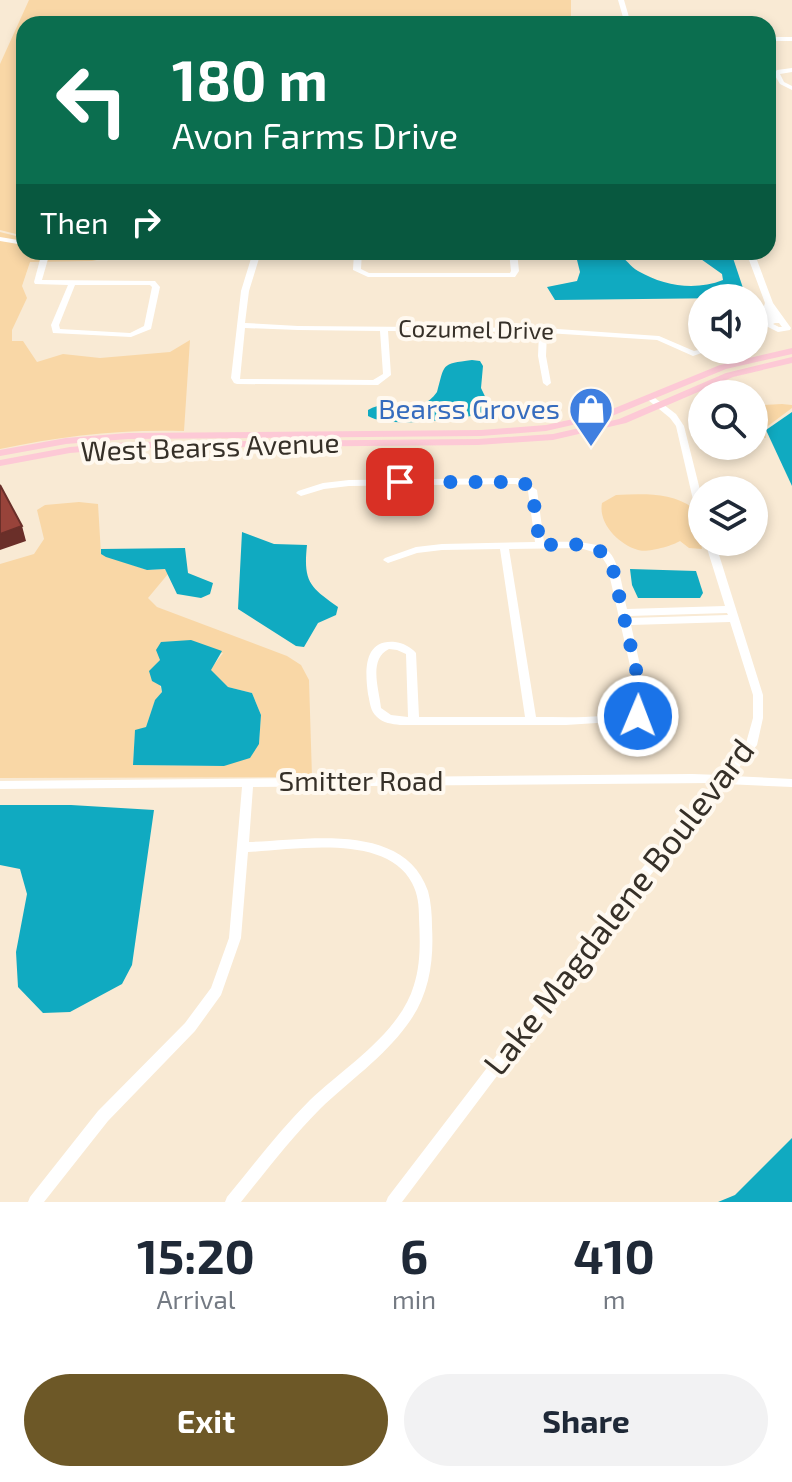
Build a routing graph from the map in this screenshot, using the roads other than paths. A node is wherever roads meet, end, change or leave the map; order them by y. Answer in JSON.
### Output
{"nodes":[{"id":1,"x":792,"y":70,"type":"edge"},
{"id":2,"x":792,"y":88,"type":"edge"},
{"id":3,"x":44,"y":260,"type":"edge"},
{"id":4,"x":255,"y":260,"type":"edge"},
{"id":5,"x":358,"y":260,"type":"edge"},
{"id":6,"x":514,"y":260,"type":"edge"},
{"id":7,"x":753,"y":260,"type":"edge"},
{"id":8,"x":72,"y":283,"type":"junction"},
{"id":9,"x":769,"y":303,"type":"junction"},
{"id":10,"x":770,"y":324,"type":"joint"},
{"id":11,"x":241,"y":325,"type":"junction"},
{"id":12,"x":787,"y":326,"type":"edge"},
{"id":13,"x":384,"y":329,"type":"junction"},
{"id":14,"x":543,"y":330,"type":"junction"},
{"id":15,"x":792,"y":351,"type":"edge"},
{"id":16,"x":688,"y":352,"type":"edge"},
{"id":17,"x":792,"y":360,"type":"edge"},
{"id":18,"x":547,"y":383,"type":"dead end"},
{"id":19,"x":656,"y":402,"type":"junction"},
{"id":20,"x":0,"y":453,"type":"edge"},
{"id":21,"x":0,"y":463,"type":"edge"},
{"id":22,"x":692,"y":476,"type":"edge"},
{"id":23,"x":301,"y":493,"type":"dead end"},
{"id":24,"x":540,"y":545,"type":"junction"},
{"id":25,"x":504,"y":546,"type":"junction"},
{"id":26,"x":714,"y":556,"type":"edge"},
{"id":27,"x":388,"y":560,"type":"dead end"},
{"id":28,"x":733,"y":614,"type":"junction"},
{"id":29,"x":624,"y":617,"type":"junction"},
{"id":30,"x":414,"y":720,"type":"junction"},
{"id":31,"x":531,"y":720,"type":"junction"},
{"id":32,"x":722,"y":781,"type":"junction"},
{"id":33,"x":248,"y":782,"type":"junction"},
{"id":34,"x":792,"y":783,"type":"edge"},
{"id":35,"x":0,"y":785,"type":"edge"},
{"id":36,"x":243,"y":847,"type":"junction"},
{"id":37,"x":240,"y":1199,"type":"edge"},
{"id":38,"x":35,"y":1202,"type":"edge"},
{"id":39,"x":393,"y":1202,"type":"edge"}],
"edges":[{"from":1,"to":2,"type":"street"},
{"from":3,"to":8,"type":"street"},
{"from":4,"to":11,"type":"street"},
{"from":5,"to":6,"type":"street"},
{"from":7,"to":9,"type":"street"},
{"from":8,"to":8,"type":"street"},
{"from":9,"to":10,"type":"street"},
{"from":9,"to":12,"type":"street"},
{"from":10,"to":12,"type":"street"},
{"from":11,"to":13,"type":"street","name":"Cozumel Drive"},
{"from":11,"to":13,"type":"street"},
{"from":13,"to":14,"type":"street","name":"Cozumel Drive"},
{"from":14,"to":16,"type":"street","name":"Cozumel Drive"},
{"from":14,"to":18,"type":"street"},
{"from":15,"to":19,"type":"main road","name":"West Bearss Avenue"},
{"from":17,"to":19,"type":"main road","name":"West Bearss Avenue"},
{"from":19,"to":20,"type":"main road","name":"West Bearss Avenue"},
{"from":19,"to":21,"type":"main road","name":"West Bearss Avenue"},
{"from":19,"to":22,"type":"street"},
{"from":23,"to":24,"type":"street"},
{"from":24,"to":25,"type":"street"},
{"from":24,"to":29,"type":"street"},
{"from":25,"to":27,"type":"street"},
{"from":25,"to":31,"type":"street"},
{"from":26,"to":28,"type":"street","name":"Lake Magdalene Boulevard"},
{"from":28,"to":29,"type":"street"},
{"from":28,"to":32,"type":"street","name":"Lake Magdalene Boulevard"},
{"from":29,"to":31,"type":"street"},
{"from":30,"to":30,"type":"street"},
{"from":30,"to":31,"type":"street"},
{"from":32,"to":33,"type":"street","name":"Smitter Road"},
{"from":32,"to":34,"type":"street","name":"Smitter Road"},
{"from":32,"to":39,"type":"street","name":"Lake Magdalene Boulevard"},
{"from":33,"to":35,"type":"street","name":"Smitter Road"},
{"from":33,"to":36,"type":"street"},
{"from":36,"to":37,"type":"street"},
{"from":36,"to":38,"type":"street"}]}
